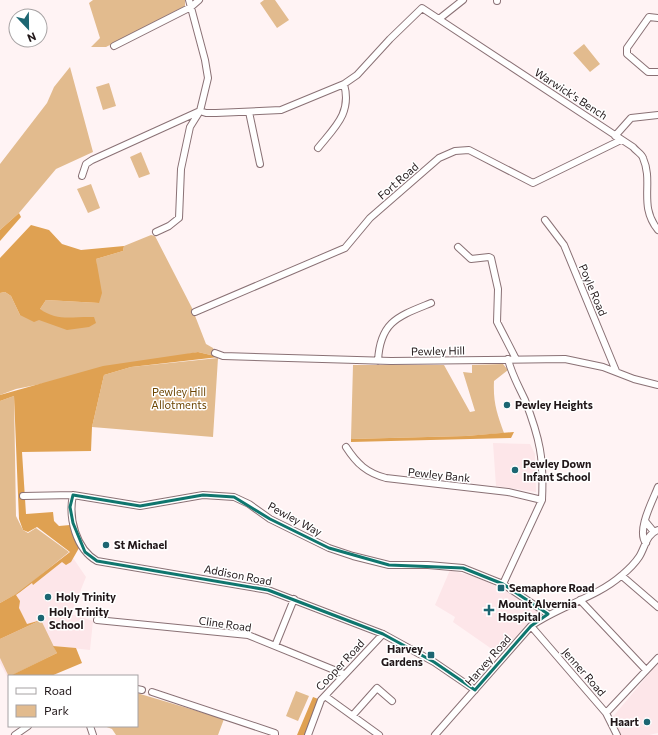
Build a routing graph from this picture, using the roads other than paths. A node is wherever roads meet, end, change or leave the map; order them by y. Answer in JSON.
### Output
{"nodes":[{"id":1,"x":199,"y":0,"type":"edge"},
{"id":2,"x":463,"y":0,"type":"edge"},
{"id":3,"x":190,"y":3,"type":"edge"},
{"id":4,"x":658,"y":18,"type":"edge"},
{"id":5,"x":439,"y":19,"type":"junction"},
{"id":6,"x":114,"y":46,"type":"dead end"},
{"id":7,"x":658,"y":72,"type":"edge"},
{"id":8,"x":344,"y":84,"type":"junction"},
{"id":9,"x":200,"y":111,"type":"junction"},
{"id":10,"x":249,"y":112,"type":"junction"},
{"id":11,"x":658,"y":114,"type":"edge"},
{"id":12,"x":616,"y":136,"type":"junction"},
{"id":13,"x":621,"y":140,"type":"junction"},
{"id":14,"x":318,"y":148,"type":"dead end"},
{"id":15,"x":260,"y":164,"type":"dead end"},
{"id":16,"x":82,"y":176,"type":"dead end"},
{"id":17,"x":545,"y":220,"type":"dead end"},
{"id":18,"x":658,"y":230,"type":"edge"},
{"id":19,"x":156,"y":232,"type":"dead end"},
{"id":20,"x":458,"y":247,"type":"dead end"},
{"id":21,"x":432,"y":303,"type":"dead end"},
{"id":22,"x":195,"y":312,"type":"dead end"},
{"id":23,"x":215,"y":353,"type":"dead end"},
{"id":24,"x":508,"y":359,"type":"junction"},
{"id":25,"x":516,"y":359,"type":"junction"},
{"id":26,"x":378,"y":361,"type":"junction"},
{"id":27,"x":616,"y":372,"type":"junction"},
{"id":28,"x":658,"y":385,"type":"edge"},
{"id":29,"x":346,"y":448,"type":"dead end"},
{"id":30,"x":658,"y":487,"type":"edge"},
{"id":31,"x":23,"y":496,"type":"dead end"},
{"id":32,"x":73,"y":496,"type":"junction"},
{"id":33,"x":542,"y":500,"type":"junction"},
{"id":34,"x":645,"y":521,"type":"junction"},
{"id":35,"x":656,"y":531,"type":"edge"},
{"id":36,"x":646,"y":543,"type":"junction"},
{"id":37,"x":622,"y":576,"type":"junction"},
{"id":38,"x":503,"y":584,"type":"junction"},
{"id":39,"x":294,"y":599,"type":"junction"},
{"id":40,"x":580,"y":600,"type":"junction"},
{"id":41,"x":658,"y":607,"type":"edge"},
{"id":42,"x":548,"y":614,"type":"junction"},
{"id":43,"x":97,"y":620,"type":"dead end"},
{"id":44,"x":531,"y":626,"type":"junction"},
{"id":45,"x":383,"y":634,"type":"junction"},
{"id":46,"x":275,"y":646,"type":"junction"},
{"id":47,"x":658,"y":658,"type":"edge"},
{"id":48,"x":646,"y":670,"type":"junction"},
{"id":49,"x":344,"y":674,"type":"junction"},
{"id":50,"x":475,"y":690,"type":"junction"},
{"id":51,"x":152,"y":692,"type":"dead end"},
{"id":52,"x":325,"y":696,"type":"junction"},
{"id":53,"x":392,"y":701,"type":"dead end"},
{"id":54,"x":606,"y":713,"type":"junction"},
{"id":55,"x":353,"y":715,"type":"junction"},
{"id":56,"x":27,"y":727,"type":"edge"},
{"id":57,"x":441,"y":729,"type":"junction"},
{"id":58,"x":15,"y":735,"type":"edge"},
{"id":59,"x":274,"y":735,"type":"edge"},
{"id":60,"x":308,"y":735,"type":"edge"},
{"id":61,"x":379,"y":735,"type":"edge"},
{"id":62,"x":435,"y":735,"type":"edge"},
{"id":63,"x":445,"y":735,"type":"edge"},
{"id":64,"x":617,"y":735,"type":"edge"}],
"edges":[{"from":1,"to":3,"type":"street"},
{"from":2,"to":5,"type":"street"},
{"from":3,"to":6,"type":"street"},
{"from":3,"to":9,"type":"street"},
{"from":4,"to":7,"type":"street"},
{"from":5,"to":8,"type":"street","name":"Warwick's Bench"},
{"from":5,"to":12,"type":"street","name":"Warwick's Bench"},
{"from":8,"to":10,"type":"street"},
{"from":8,"to":14,"type":"street"},
{"from":9,"to":10,"type":"street"},
{"from":9,"to":16,"type":"street"},
{"from":9,"to":19,"type":"street"},
{"from":10,"to":15,"type":"street"},
{"from":11,"to":12,"type":"street"},
{"from":12,"to":13,"type":"street","name":"Warwick's Bench"},
{"from":13,"to":18,"type":"street","name":"Warwick's Bench"},
{"from":13,"to":22,"type":"street","name":"Fort Road"},
{"from":17,"to":27,"type":"street","name":"Poyle Road"},
{"from":20,"to":25,"type":"street"},
{"from":21,"to":26,"type":"street"},
{"from":23,"to":26,"type":"street","name":"Pewley Hill"},
{"from":24,"to":25,"type":"street","name":"Pewley Hill"},
{"from":24,"to":26,"type":"street","name":"Pewley Hill"},
{"from":24,"to":33,"type":"street"},
{"from":25,"to":27,"type":"street","name":"Pewley Hill"},
{"from":27,"to":28,"type":"street","name":"Pewley Hill"},
{"from":29,"to":33,"type":"street","name":"Pewley Bank"},
{"from":30,"to":34,"type":"street"},
{"from":31,"to":32,"type":"street","name":"Pewley Way"},
{"from":32,"to":38,"type":"street","name":"Pewley Way"},
{"from":32,"to":39,"type":"street","name":"Addison Road"},
{"from":33,"to":38,"type":"street"},
{"from":34,"to":35,"type":"street"},
{"from":34,"to":36,"type":"street"},
{"from":35,"to":36,"type":"street","name":"Harvey Road"},
{"from":36,"to":37,"type":"street","name":"Harvey Road"},
{"from":37,"to":40,"type":"street","name":"Harvey Road"},
{"from":37,"to":41,"type":"street"},
{"from":38,"to":42,"type":"street","name":"Pewley Way"},
{"from":39,"to":45,"type":"street","name":"Addison Road"},
{"from":39,"to":46,"type":"street"},
{"from":40,"to":42,"type":"street","name":"Harvey Road"},
{"from":40,"to":48,"type":"street"},
{"from":42,"to":44,"type":"street","name":"Harvey Road"},
{"from":43,"to":46,"type":"street","name":"Cline Road"},
{"from":44,"to":50,"type":"street","name":"Harvey Road"},
{"from":44,"to":54,"type":"street","name":"Jenner Road"},
{"from":45,"to":49,"type":"street","name":"Cooper Road"},
{"from":45,"to":50,"type":"street","name":"Addison Road"},
{"from":46,"to":49,"type":"street","name":"Cline Road"},
{"from":47,"to":48,"type":"street"},
{"from":48,"to":54,"type":"street"},
{"from":49,"to":52,"type":"street","name":"Cooper Road"},
{"from":50,"to":57,"type":"street","name":"Harvey Road"},
{"from":51,"to":59,"type":"street"},
{"from":52,"to":55,"type":"street"},
{"from":52,"to":60,"type":"street","name":"Cooper Road"},
{"from":53,"to":55,"type":"street"},
{"from":54,"to":64,"type":"street","name":"Jenner Road"},
{"from":55,"to":61,"type":"street"},
{"from":56,"to":58,"type":"street"},
{"from":57,"to":62,"type":"street","name":"Harvey Road"},
{"from":57,"to":63,"type":"street"}]}
